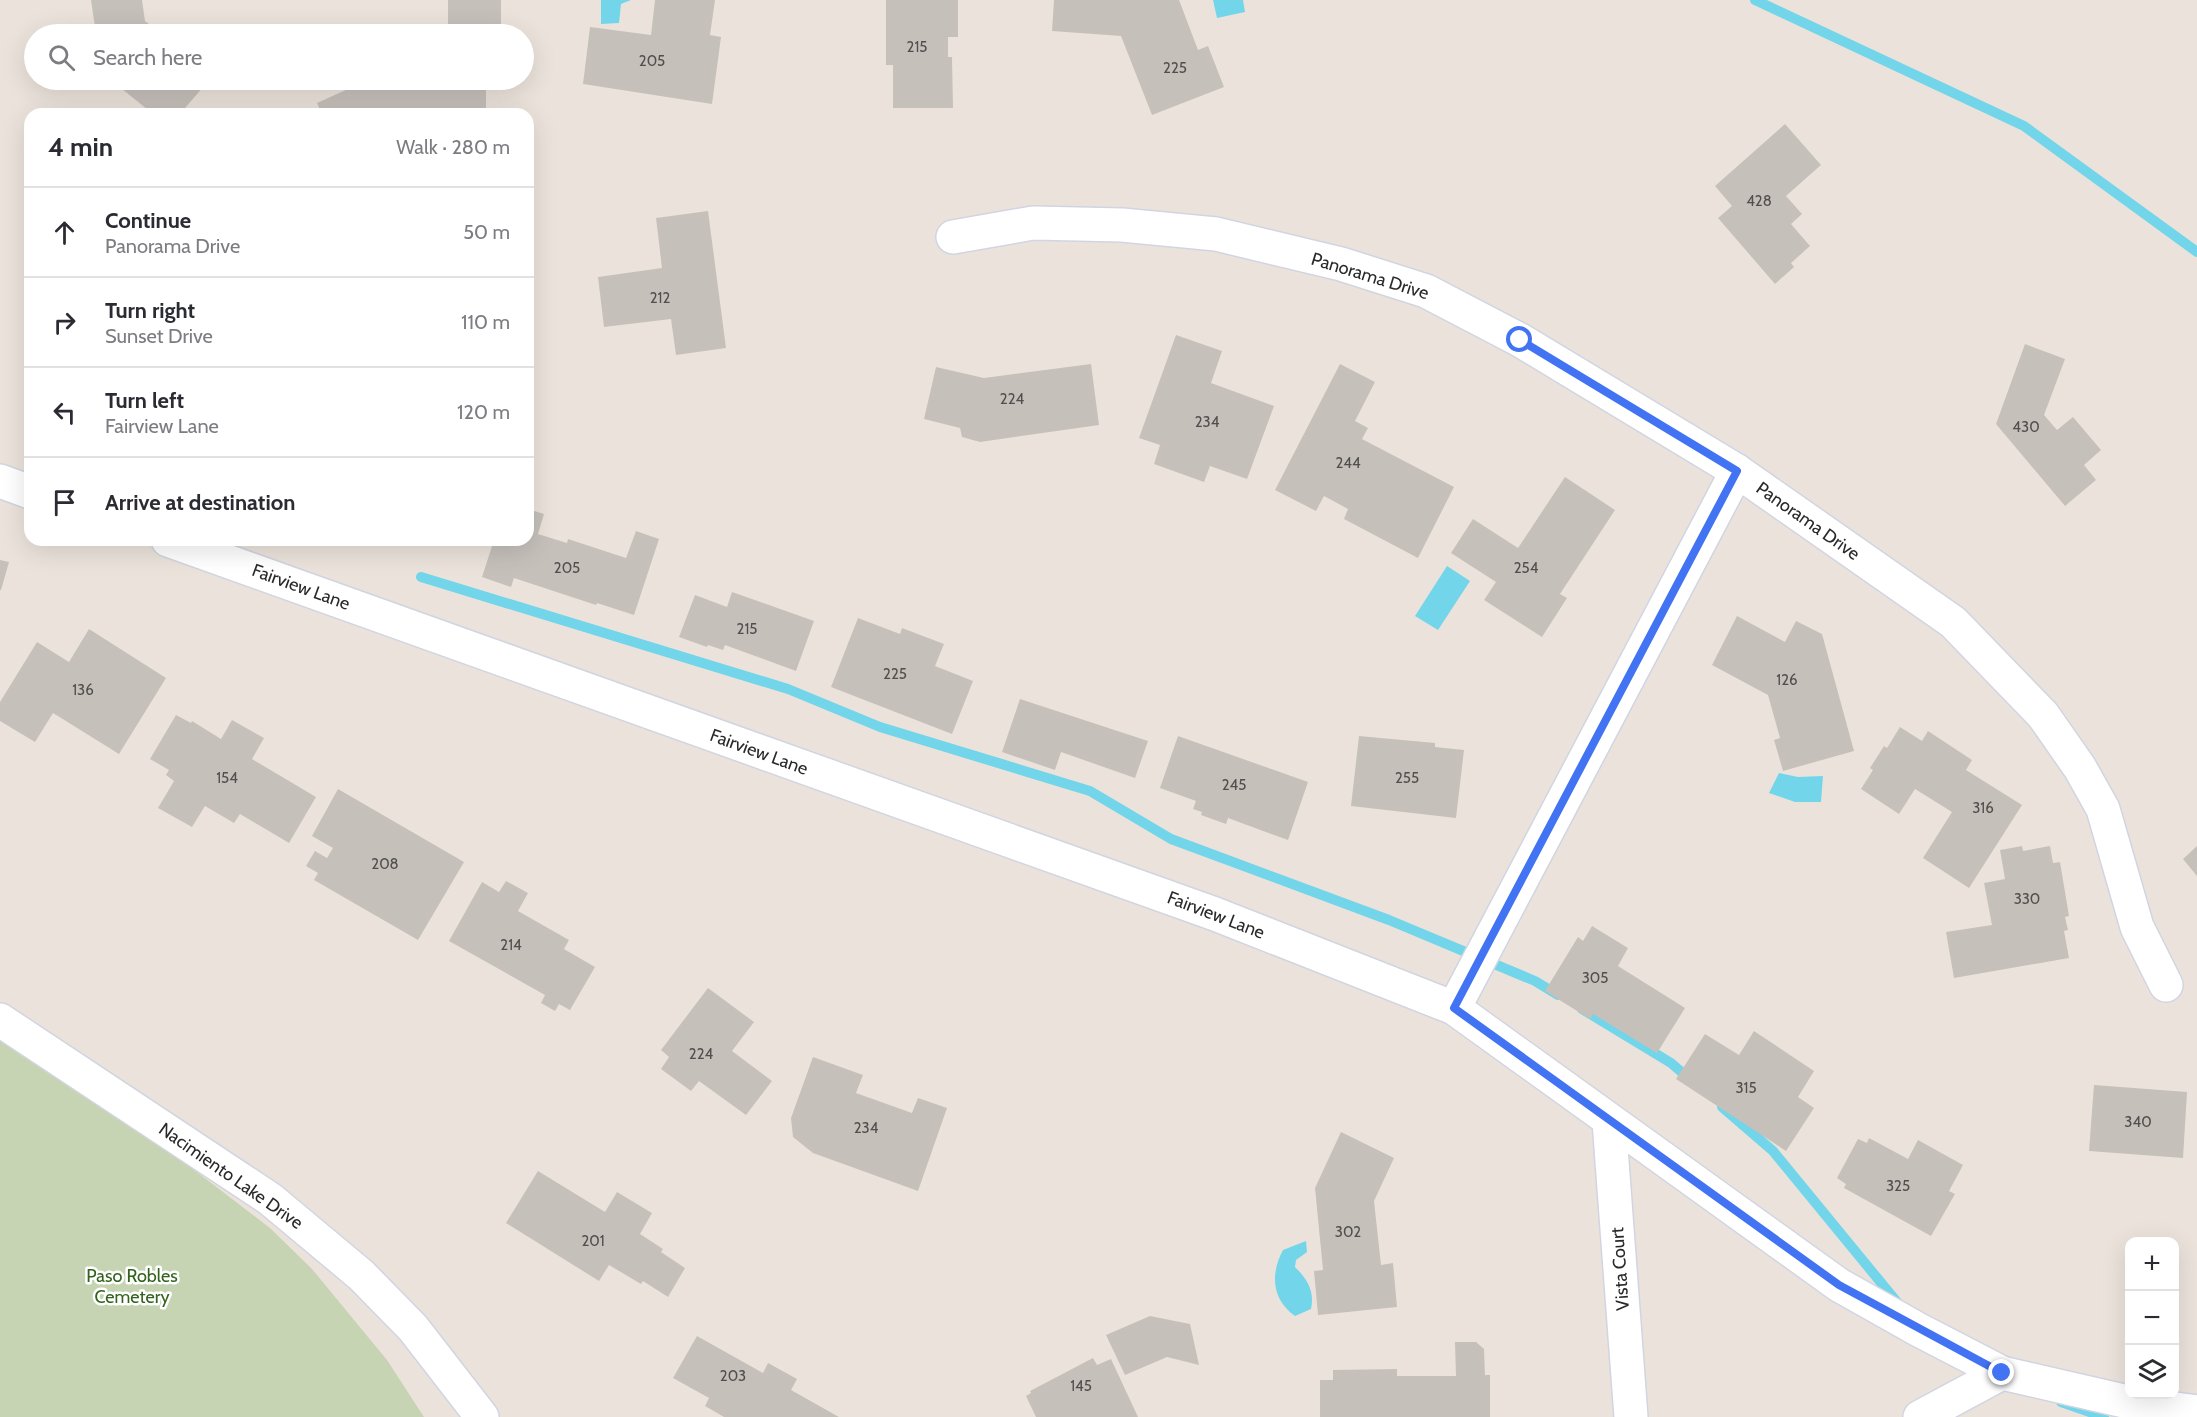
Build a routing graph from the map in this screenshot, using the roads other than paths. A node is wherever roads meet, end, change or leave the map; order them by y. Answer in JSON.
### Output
{"nodes":[{"id":1,"x":953,"y":237,"type":"dead end"},
{"id":2,"x":1737,"y":471,"type":"junction"},
{"id":3,"x":0,"y":481,"type":"edge"},
{"id":4,"x":24,"y":490,"type":"edge"},
{"id":5,"x":185,"y":546,"type":"edge"},
{"id":6,"x":2166,"y":985,"type":"dead end"},
{"id":7,"x":1454,"y":1008,"type":"junction"},
{"id":8,"x":0,"y":1020,"type":"edge"},
{"id":9,"x":1609,"y":1121,"type":"junction"},
{"id":10,"x":2002,"y":1373,"type":"junction"},
{"id":11,"x":2197,"y":1412,"type":"edge"},
{"id":12,"x":482,"y":1417,"type":"edge"},
{"id":13,"x":1631,"y":1417,"type":"edge"},
{"id":14,"x":1920,"y":1417,"type":"edge"}],
"edges":[{"from":1,"to":2,"type":"street","name":"Panorama Drive"},
{"from":2,"to":6,"type":"street","name":"Panorama Drive"},
{"from":2,"to":7,"type":"street"},
{"from":3,"to":4,"type":"street"},
{"from":5,"to":7,"type":"street","name":"Fairview Lane"},
{"from":7,"to":9,"type":"street","name":"Fairview Lane"},
{"from":8,"to":12,"type":"street","name":"Nacimiento Lake Drive"},
{"from":9,"to":10,"type":"street","name":"Fairview Lane"},
{"from":9,"to":13,"type":"street","name":"Vista Court"},
{"from":10,"to":11,"type":"street","name":"Fairview Lane"},
{"from":10,"to":14,"type":"street"}]}
